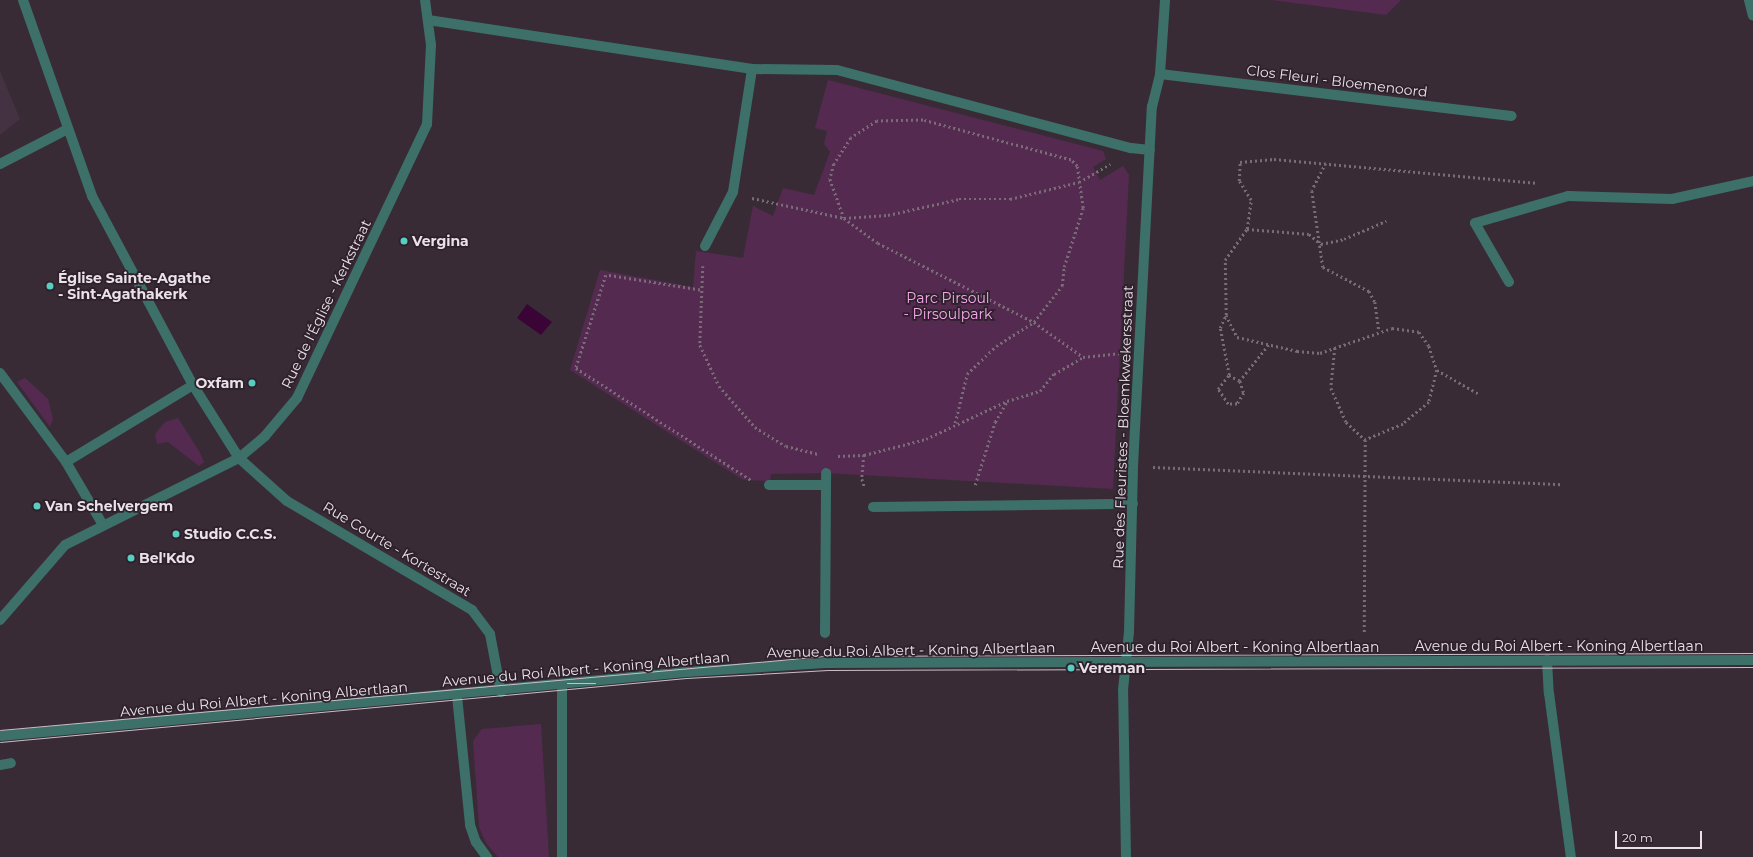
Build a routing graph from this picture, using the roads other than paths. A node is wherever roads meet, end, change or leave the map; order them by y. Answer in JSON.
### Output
{"nodes":[{"id":1,"x":23,"y":0,"type":"edge"},
{"id":2,"x":425,"y":0,"type":"edge"},
{"id":3,"x":1165,"y":0,"type":"edge"},
{"id":4,"x":1749,"y":0,"type":"edge"},
{"id":5,"x":1753,"y":16,"type":"edge"},
{"id":6,"x":428,"y":20,"type":"junction"},
{"id":7,"x":752,"y":69,"type":"junction"},
{"id":8,"x":1160,"y":74,"type":"junction"},
{"id":9,"x":1512,"y":116,"type":"dead end"},
{"id":10,"x":66,"y":130,"type":"junction"},
{"id":11,"x":1150,"y":150,"type":"junction"},
{"id":12,"x":0,"y":164,"type":"edge"},
{"id":13,"x":1753,"y":181,"type":"edge"},
{"id":14,"x":705,"y":246,"type":"dead end"},
{"id":15,"x":1508,"y":282,"type":"dead end"},
{"id":16,"x":0,"y":373,"type":"edge"},
{"id":17,"x":193,"y":385,"type":"junction"},
{"id":18,"x":239,"y":458,"type":"junction"},
{"id":19,"x":66,"y":462,"type":"junction"},
{"id":20,"x":826,"y":473,"type":"road end"},
{"id":21,"x":769,"y":485,"type":"road end"},
{"id":22,"x":826,"y":485,"type":"junction"},
{"id":23,"x":1133,"y":504,"type":"junction"},
{"id":24,"x":873,"y":507,"type":"dead end"},
{"id":25,"x":103,"y":525,"type":"junction"},
{"id":26,"x":0,"y":620,"type":"edge"},
{"id":27,"x":825,"y":633,"type":"dead end"},
{"id":28,"x":1547,"y":660,"type":"junction"},
{"id":29,"x":1753,"y":660,"type":"edge"},
{"id":30,"x":1126,"y":661,"type":"junction"},
{"id":31,"x":562,"y":685,"type":"junction"},
{"id":32,"x":501,"y":692,"type":"junction"},
{"id":33,"x":457,"y":696,"type":"junction"},
{"id":34,"x":0,"y":736,"type":"edge"},
{"id":35,"x":11,"y":764,"type":"dead end"},
{"id":36,"x":0,"y":765,"type":"edge"},
{"id":37,"x":487,"y":857,"type":"edge"},
{"id":38,"x":562,"y":857,"type":"edge"},
{"id":39,"x":1126,"y":857,"type":"edge"},
{"id":40,"x":1571,"y":857,"type":"edge"}],
"edges":[{"from":1,"to":10,"type":"street","name":"Rue Courte - Kortestraat"},
{"from":2,"to":6,"type":"street","name":"Rue de l'Église - Kerkstraat"},
{"from":3,"to":8,"type":"street","name":"Rue des Fleuristes - Bloemkwekersstraat"},
{"from":4,"to":5,"type":"street"},
{"from":6,"to":7,"type":"street"},
{"from":6,"to":18,"type":"street","name":"Rue de l'Église - Kerkstraat"},
{"from":7,"to":11,"type":"street"},
{"from":7,"to":14,"type":"street"},
{"from":8,"to":9,"type":"street","name":"Clos Fleuri - Bloemenoord"},
{"from":8,"to":11,"type":"street","name":"Rue des Fleuristes - Bloemkwekersstraat"},
{"from":10,"to":12,"type":"street"},
{"from":10,"to":17,"type":"street","name":"Rue Courte - Kortestraat"},
{"from":11,"to":23,"type":"street","name":"Rue des Fleuristes - Bloemkwekersstraat"},
{"from":13,"to":15,"type":"street"},
{"from":16,"to":19,"type":"street"},
{"from":17,"to":18,"type":"street","name":"Rue Courte - Kortestraat"},
{"from":17,"to":19,"type":"street"},
{"from":18,"to":25,"type":"street","name":"Rue de l'Église - Kerkstraat"},
{"from":18,"to":32,"type":"street","name":"Rue Courte - Kortestraat"},
{"from":19,"to":25,"type":"street"},
{"from":20,"to":22,"type":"street"},
{"from":21,"to":22,"type":"street"},
{"from":22,"to":27,"type":"street"},
{"from":23,"to":24,"type":"street"},
{"from":23,"to":30,"type":"street","name":"Rue des Fleuristes - Bloemkwekersstraat"},
{"from":25,"to":26,"type":"street","name":"Rue de l'Église - Kerkstraat"},
{"from":28,"to":29,"type":"street","name":"Avenue du Roi Albert - Koning Albertlaan"},
{"from":28,"to":30,"type":"street","name":"Avenue du Roi Albert - Koning Albertlaan"},
{"from":28,"to":40,"type":"street"},
{"from":30,"to":31,"type":"street","name":"Avenue du Roi Albert - Koning Albertlaan"},
{"from":30,"to":39,"type":"street","name":"Rue des Fleuristes - Bloemkwekersstraat"},
{"from":31,"to":32,"type":"street","name":"Avenue du Roi Albert - Koning Albertlaan"},
{"from":31,"to":38,"type":"street"},
{"from":32,"to":33,"type":"street","name":"Avenue du Roi Albert - Koning Albertlaan"},
{"from":33,"to":34,"type":"street","name":"Avenue du Roi Albert - Koning Albertlaan"},
{"from":33,"to":37,"type":"street"},
{"from":35,"to":36,"type":"street"}]}
